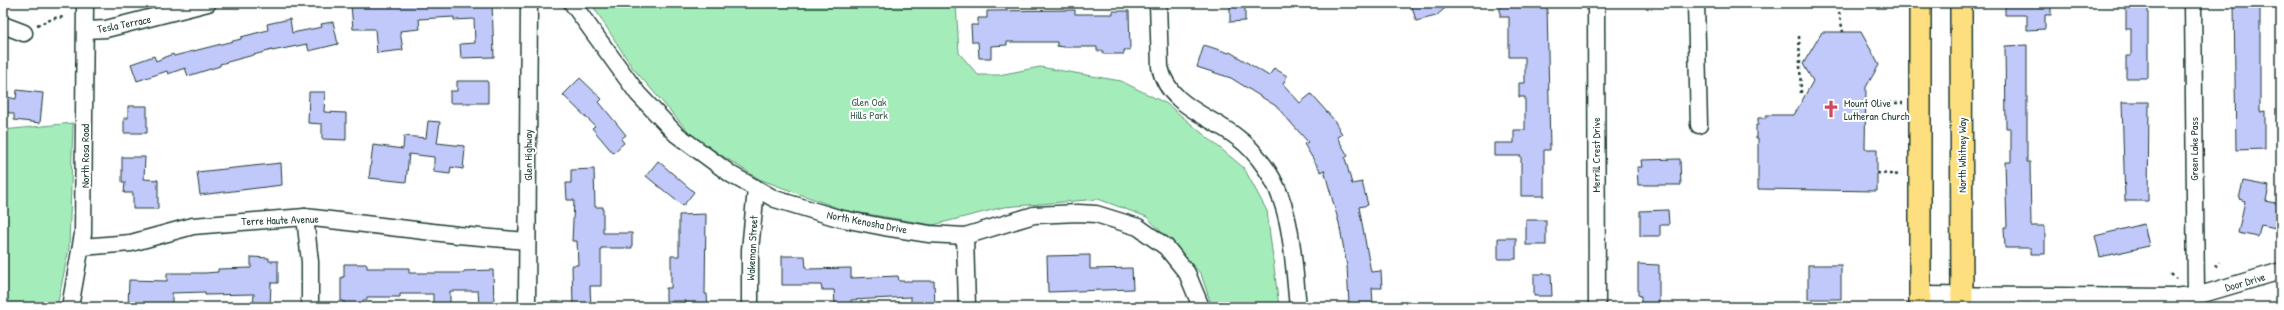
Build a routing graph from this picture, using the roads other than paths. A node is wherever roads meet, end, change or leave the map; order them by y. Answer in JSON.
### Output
{"nodes":[{"id":1,"x":85,"y":3,"type":"edge"},
{"id":2,"x":208,"y":3,"type":"edge"},
{"id":3,"x":529,"y":3,"type":"edge"},
{"id":4,"x":572,"y":3,"type":"edge"},
{"id":5,"x":1158,"y":3,"type":"edge"},
{"id":6,"x":1596,"y":3,"type":"edge"},
{"id":7,"x":1696,"y":3,"type":"edge"},
{"id":8,"x":1920,"y":3,"type":"edge"},
{"id":9,"x":1961,"y":3,"type":"edge"},
{"id":10,"x":2193,"y":3,"type":"edge"},
{"id":11,"x":3,"y":25,"type":"edge"},
{"id":12,"x":86,"y":30,"type":"junction"},
{"id":13,"x":24,"y":33,"type":"dead end"},
{"id":14,"x":1699,"y":125,"type":"dead end"},
{"id":15,"x":756,"y":189,"type":"junction"},
{"id":16,"x":305,"y":217,"type":"junction"},
{"id":17,"x":965,"y":236,"type":"junction"},
{"id":18,"x":527,"y":241,"type":"junction"},
{"id":19,"x":82,"y":246,"type":"junction"},
{"id":20,"x":2281,"y":271,"type":"edge"},
{"id":21,"x":2196,"y":295,"type":"junction"},
{"id":22,"x":1920,"y":301,"type":"edge"},
{"id":23,"x":1962,"y":301,"type":"edge"},
{"id":24,"x":70,"y":307,"type":"edge"},
{"id":25,"x":310,"y":307,"type":"edge"},
{"id":26,"x":527,"y":307,"type":"edge"},
{"id":27,"x":750,"y":307,"type":"edge"},
{"id":28,"x":967,"y":307,"type":"edge"},
{"id":29,"x":1201,"y":307,"type":"edge"},
{"id":30,"x":1298,"y":307,"type":"edge"},
{"id":31,"x":1597,"y":307,"type":"edge"}],
"edges":[{"from":1,"to":12,"type":"street","name":"North Rosa Road"},
{"from":2,"to":12,"type":"street","name":"Tesla Terrace"},
{"from":3,"to":18,"type":"street","name":"Glen Highway"},
{"from":4,"to":15,"type":"street","name":"North Kenosha Drive"},
{"from":5,"to":30,"type":"street"},
{"from":6,"to":31,"type":"street","name":"Merrill Crest Drive"},
{"from":7,"to":14,"type":"street"},
{"from":8,"to":22,"type":"main road"},
{"from":9,"to":23,"type":"main road","name":"North Whitney Way"},
{"from":10,"to":21,"type":"street","name":"Green Lake Pass"},
{"from":11,"to":13,"type":"street"},
{"from":12,"to":19,"type":"street","name":"North Rosa Road"},
{"from":15,"to":17,"type":"street","name":"North Kenosha Drive"},
{"from":15,"to":27,"type":"street","name":"Wakeman Street"},
{"from":16,"to":18,"type":"street","name":"Terre Haute Avenue"},
{"from":16,"to":19,"type":"street","name":"Terre Haute Avenue"},
{"from":16,"to":25,"type":"street"},
{"from":17,"to":28,"type":"street"},
{"from":17,"to":29,"type":"street","name":"North Kenosha Drive"},
{"from":18,"to":26,"type":"street","name":"Glen Highway"},
{"from":19,"to":24,"type":"street","name":"North Rosa Road"},
{"from":20,"to":21,"type":"street","name":"Door Drive"},
{"from":21,"to":23,"type":"street","name":"Door Drive"},
{"from":22,"to":23,"type":"street","name":"Door Drive"}]}
